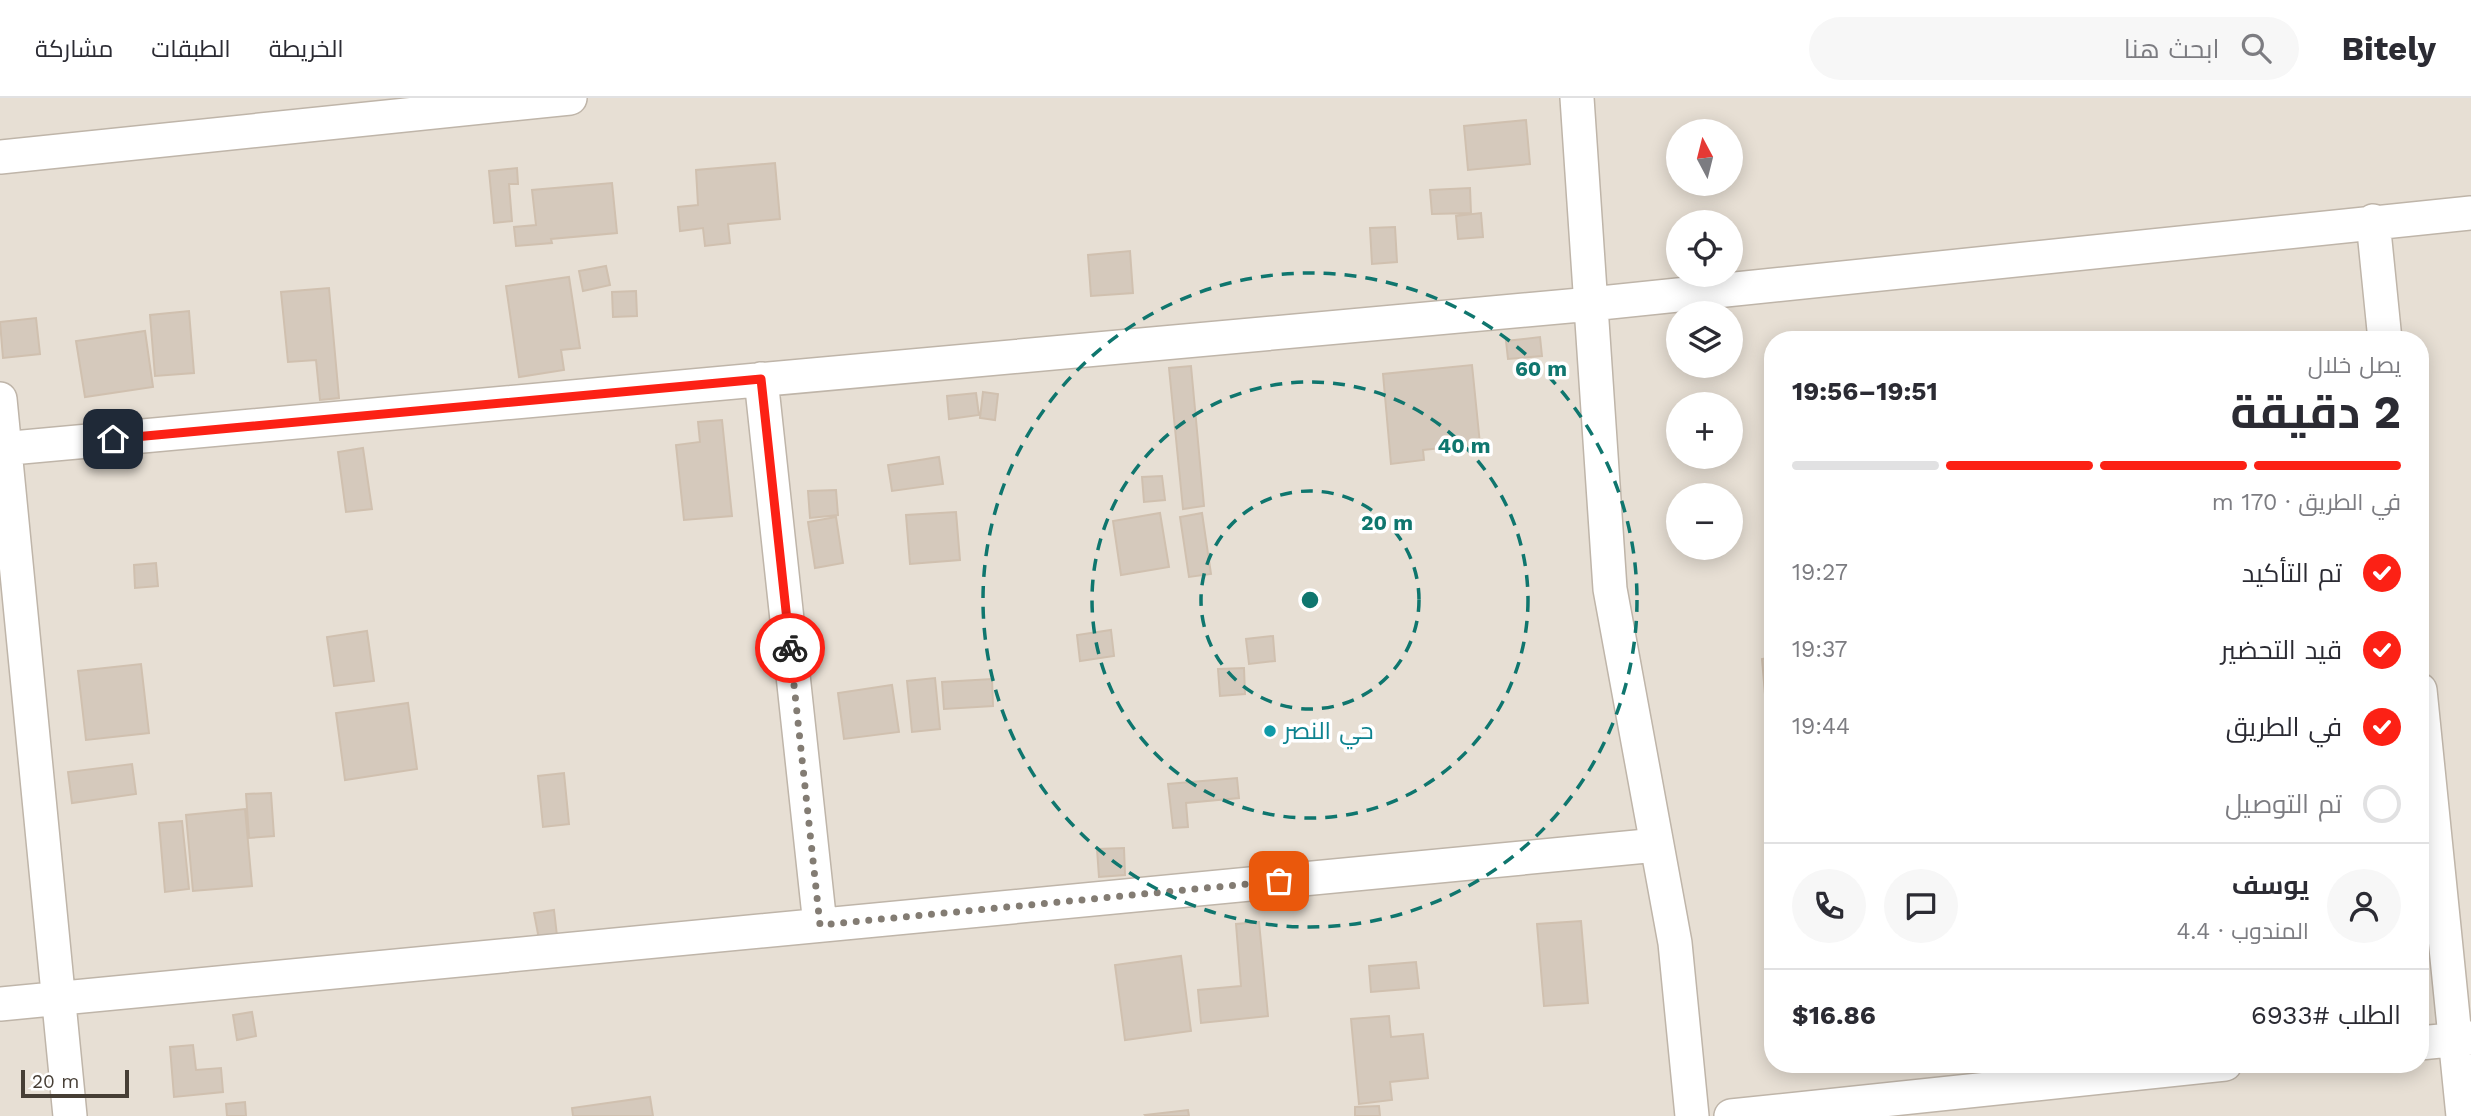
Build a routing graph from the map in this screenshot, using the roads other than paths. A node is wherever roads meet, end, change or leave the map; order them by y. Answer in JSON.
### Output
{"nodes":[{"id":1,"x":570,"y":98,"type":"edge"},
{"id":2,"x":1577,"y":98,"type":"edge"},
{"id":3,"x":0,"y":157,"type":"edge"},
{"id":4,"x":2471,"y":213,"type":"edge"},
{"id":5,"x":2374,"y":221,"type":"junction"},
{"id":6,"x":1591,"y":304,"type":"junction"},
{"id":7,"x":2384,"y":331,"type":"edge"},
{"id":8,"x":761,"y":379,"type":"junction"},
{"id":9,"x":0,"y":399,"type":"edge"},
{"id":10,"x":2,"y":449,"type":"edge"},
{"id":11,"x":2429,"y":763,"type":"edge"},
{"id":12,"x":1657,"y":845,"type":"junction"},
{"id":13,"x":820,"y":925,"type":"junction"},
{"id":14,"x":59,"y":998,"type":"junction"},
{"id":15,"x":0,"y":1004,"type":"edge"},
{"id":16,"x":2463,"y":1039,"type":"edge"},
{"id":17,"x":2429,"y":1043,"type":"edge"},
{"id":18,"x":2166,"y":1073,"type":"edge"},
{"id":19,"x":1965,"y":1104,"type":"edge"},
{"id":20,"x":70,"y":1116,"type":"edge"},
{"id":21,"x":1692,"y":1116,"type":"edge"},
{"id":22,"x":1731,"y":1116,"type":"edge"},
{"id":23,"x":2463,"y":1116,"type":"edge"}],
"edges":[{"from":1,"to":3,"type":"street"},
{"from":2,"to":6,"type":"street"},
{"from":4,"to":5,"type":"street"},
{"from":5,"to":6,"type":"street"},
{"from":5,"to":7,"type":"street"},
{"from":6,"to":8,"type":"street"},
{"from":6,"to":12,"type":"street"},
{"from":8,"to":10,"type":"street"},
{"from":8,"to":13,"type":"street"},
{"from":9,"to":10,"type":"street"},
{"from":10,"to":14,"type":"street"},
{"from":11,"to":16,"type":"street"},
{"from":12,"to":13,"type":"street"},
{"from":12,"to":21,"type":"street"},
{"from":13,"to":14,"type":"street"},
{"from":14,"to":15,"type":"street"},
{"from":14,"to":20,"type":"street"},
{"from":16,"to":17,"type":"street"},
{"from":16,"to":23,"type":"street"},
{"from":18,"to":19,"type":"street"},
{"from":19,"to":22,"type":"street"}]}
